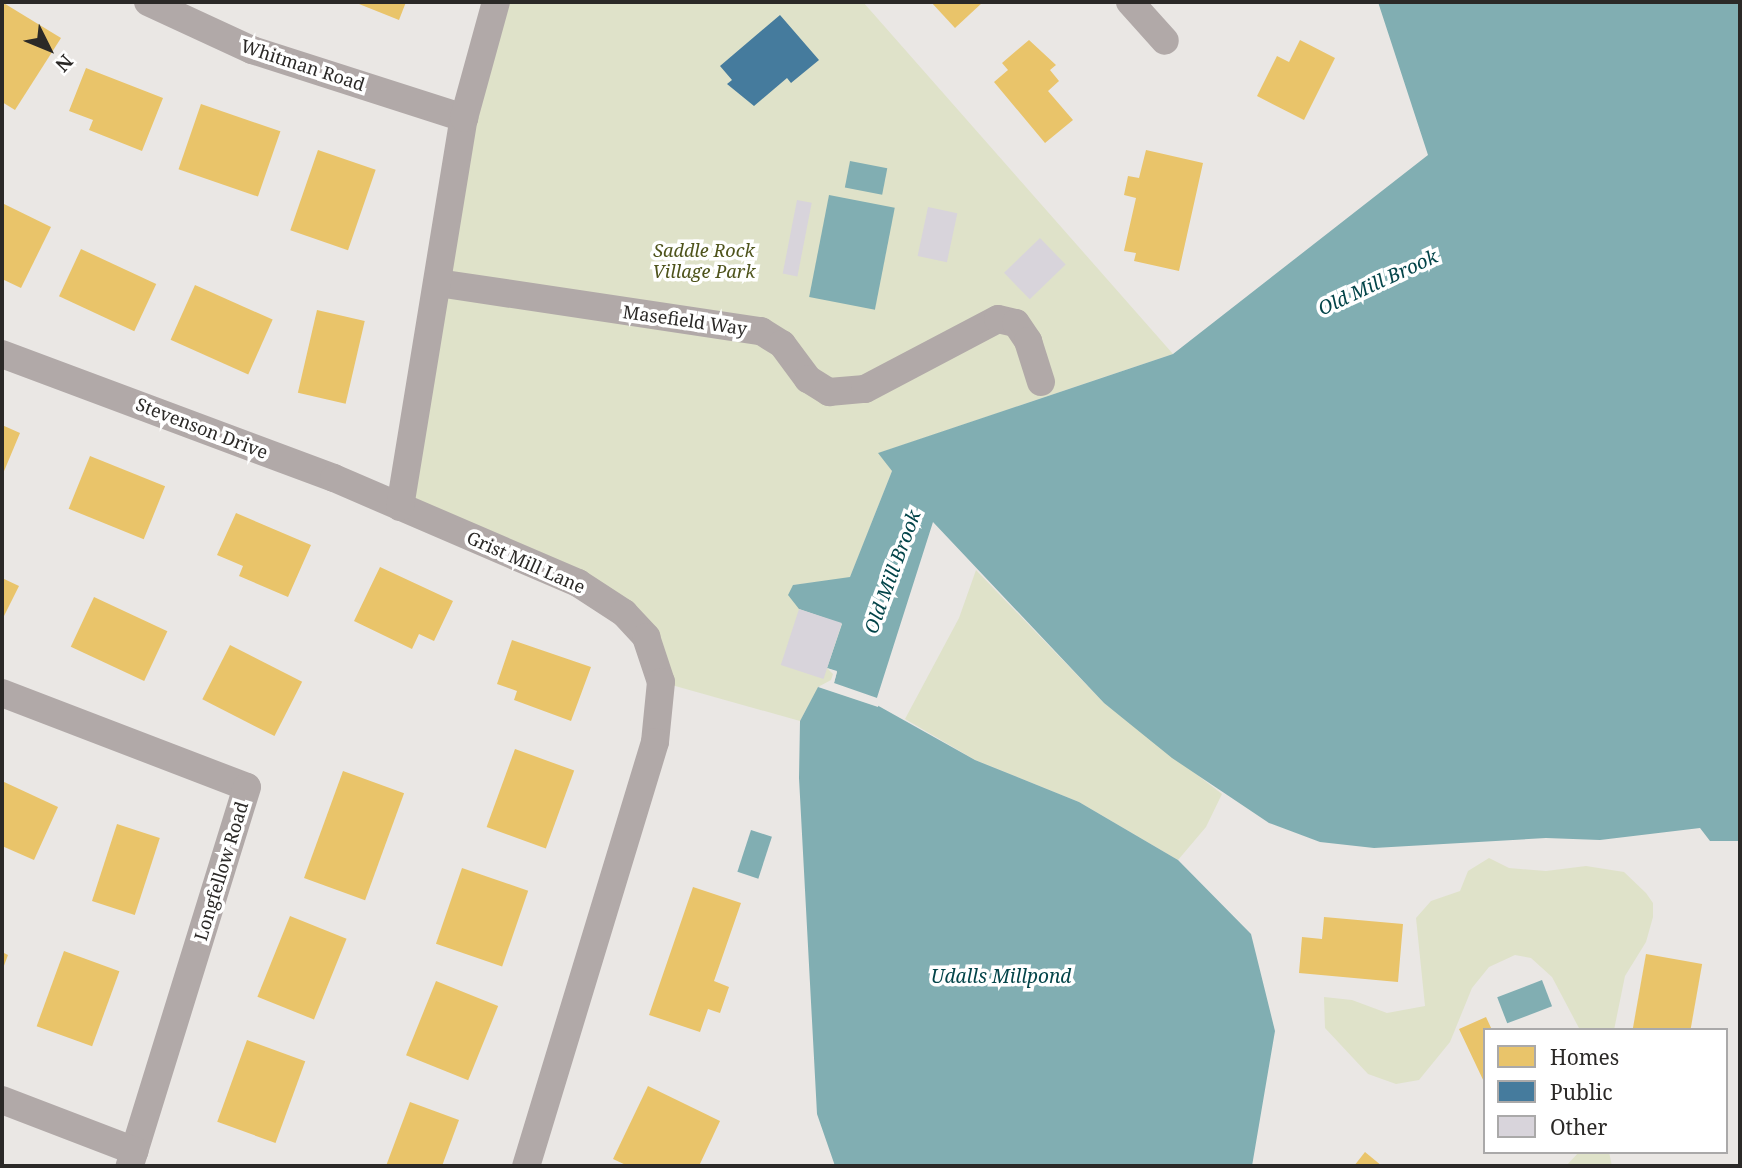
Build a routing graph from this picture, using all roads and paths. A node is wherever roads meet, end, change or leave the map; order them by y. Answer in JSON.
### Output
{"nodes":[{"id":1,"x":148,"y":2,"type":"edge"},
{"id":2,"x":496,"y":2,"type":"edge"},
{"id":3,"x":1130,"y":2,"type":"edge"},
{"id":4,"x":1165,"y":41,"type":"dead end"},
{"id":5,"x":464,"y":118,"type":"junction"},
{"id":6,"x":438,"y":283,"type":"junction"},
{"id":7,"x":2,"y":354,"type":"edge"},
{"id":8,"x":1041,"y":382,"type":"dead end"},
{"id":9,"x":400,"y":507,"type":"junction"},
{"id":10,"x":2,"y":693,"type":"edge"},
{"id":11,"x":2,"y":1100,"type":"edge"},
{"id":12,"x":132,"y":1159,"type":"edge"},
{"id":13,"x":526,"y":1166,"type":"edge"}],
"edges":[{"from":1,"to":5,"type":"street","name":"Whitman Road"},
{"from":2,"to":5,"type":"street"},
{"from":3,"to":4,"type":"street"},
{"from":5,"to":6,"type":"street"},
{"from":6,"to":8,"type":"street","name":"Masefield Way"},
{"from":6,"to":9,"type":"street"},
{"from":7,"to":9,"type":"street","name":"Stevenson Drive"},
{"from":9,"to":13,"type":"street","name":"Grist Mill Lane"},
{"from":10,"to":12,"type":"street","name":"Longfellow Road"},
{"from":11,"to":12,"type":"street"}]}
